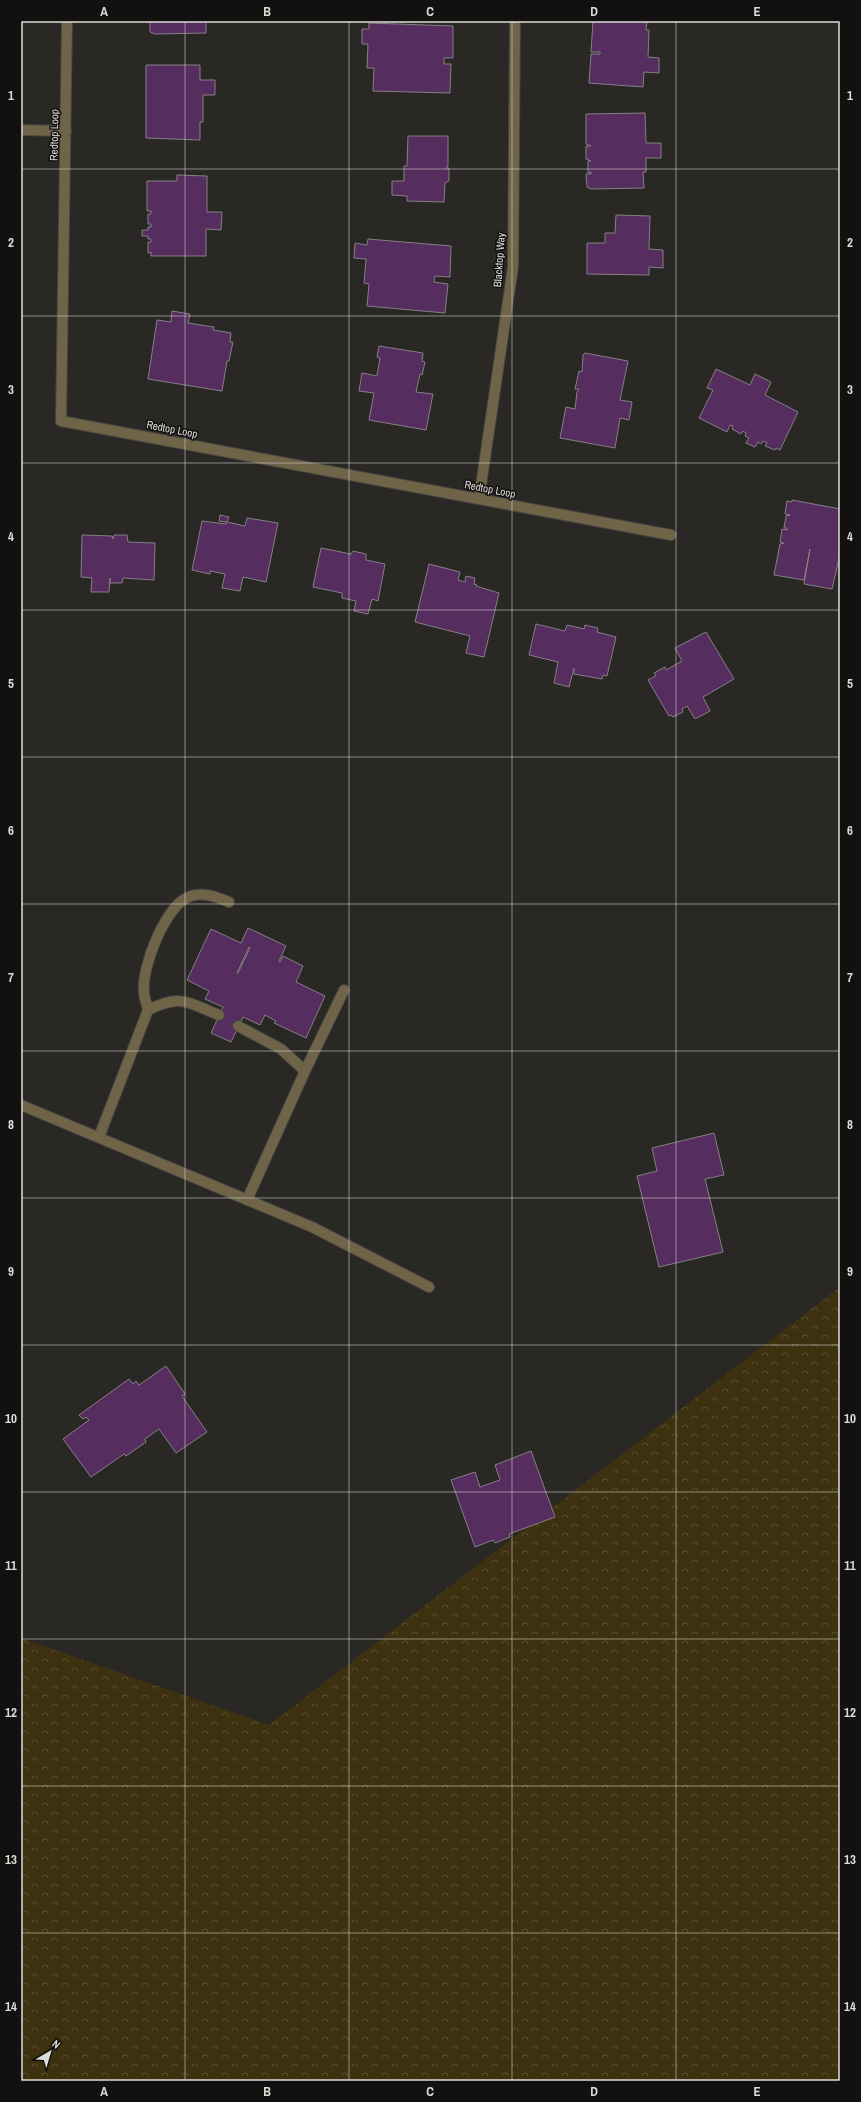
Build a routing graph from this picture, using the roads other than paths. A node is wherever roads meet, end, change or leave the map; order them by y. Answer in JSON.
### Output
{"nodes":[{"id":1,"x":67,"y":21,"type":"edge"},
{"id":2,"x":515,"y":21,"type":"edge"},
{"id":3,"x":21,"y":130,"type":"edge"},
{"id":4,"x":66,"y":131,"type":"junction"},
{"id":5,"x":479,"y":499,"type":"junction"},
{"id":6,"x":671,"y":535,"type":"dead end"},
{"id":7,"x":229,"y":902,"type":"dead end"},
{"id":8,"x":344,"y":990,"type":"dead end"},
{"id":9,"x":148,"y":1010,"type":"junction"},
{"id":10,"x":219,"y":1015,"type":"dead end"},
{"id":11,"x":238,"y":1026,"type":"dead end"},
{"id":12,"x":305,"y":1071,"type":"junction"},
{"id":13,"x":21,"y":1105,"type":"edge"},
{"id":14,"x":98,"y":1137,"type":"junction"},
{"id":15,"x":247,"y":1200,"type":"junction"},
{"id":16,"x":429,"y":1287,"type":"dead end"}],
"edges":[{"from":1,"to":4,"type":"street","name":"Redtop Loop"},
{"from":2,"to":5,"type":"street","name":"Blacktop Way"},
{"from":3,"to":4,"type":"street"},
{"from":4,"to":5,"type":"street","name":"Redtop Loop"},
{"from":5,"to":6,"type":"street","name":"Redtop Loop"},
{"from":7,"to":9,"type":"street"},
{"from":8,"to":12,"type":"street"},
{"from":9,"to":10,"type":"street"},
{"from":9,"to":14,"type":"street"},
{"from":11,"to":12,"type":"street"},
{"from":12,"to":15,"type":"street"},
{"from":13,"to":14,"type":"street"},
{"from":14,"to":15,"type":"street"},
{"from":15,"to":16,"type":"street"}]}
